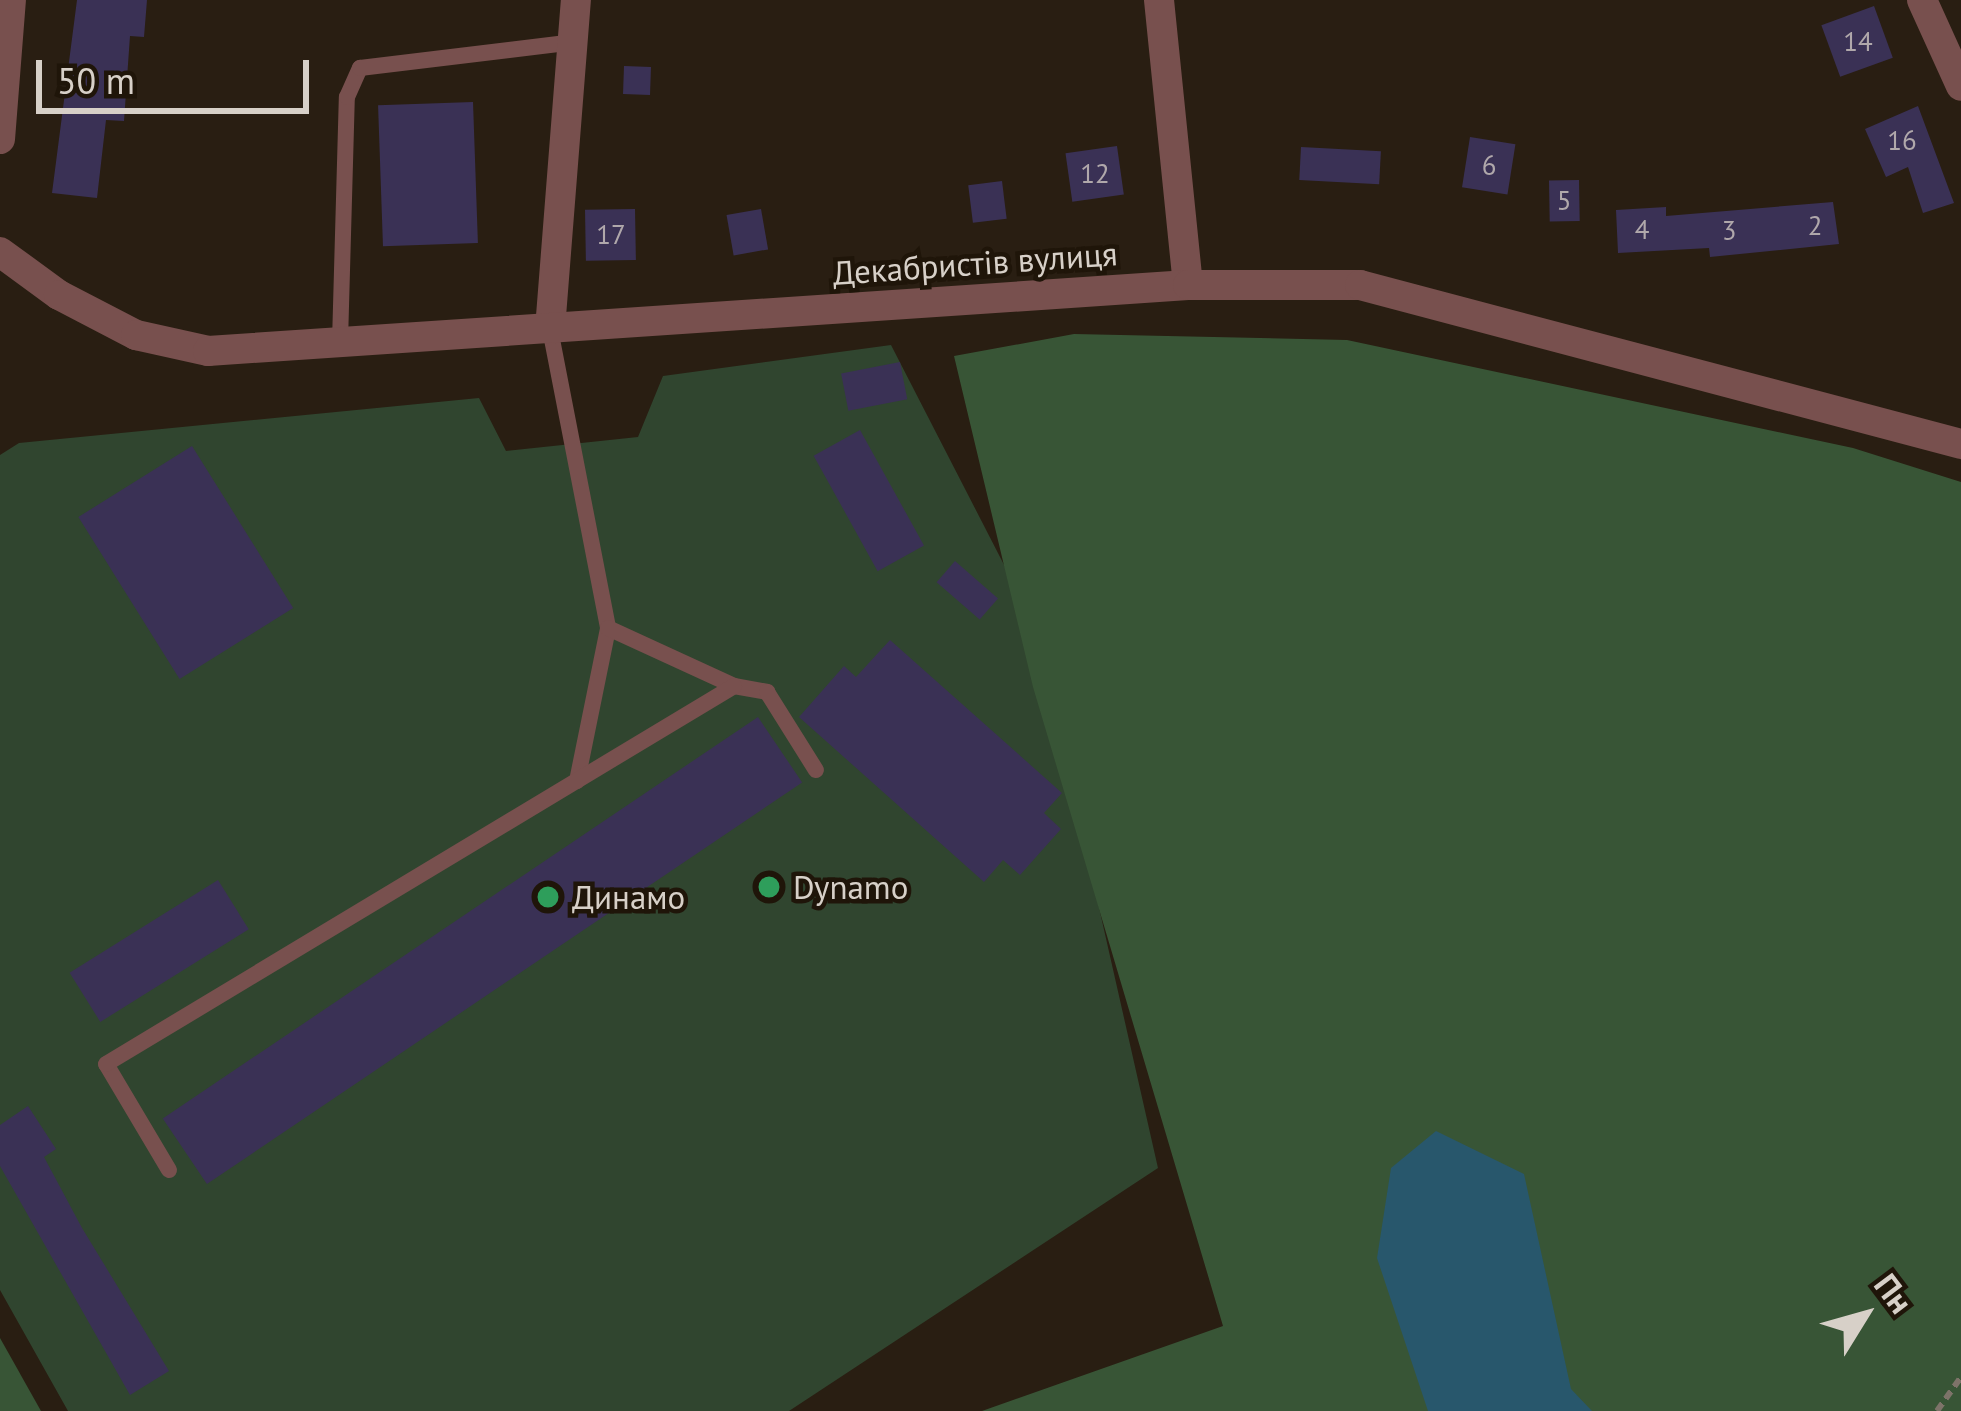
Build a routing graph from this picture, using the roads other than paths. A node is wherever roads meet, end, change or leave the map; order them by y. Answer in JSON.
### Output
{"nodes":[{"id":1,"x":10,"y":0,"type":"edge"},
{"id":2,"x":576,"y":0,"type":"edge"},
{"id":3,"x":1159,"y":0,"type":"edge"},
{"id":4,"x":1922,"y":0,"type":"edge"},
{"id":5,"x":574,"y":42,"type":"junction"},
{"id":6,"x":1961,"y":86,"type":"edge"},
{"id":7,"x":0,"y":139,"type":"edge"},
{"id":8,"x":0,"y":252,"type":"edge"},
{"id":9,"x":1187,"y":285,"type":"junction"},
{"id":10,"x":550,"y":329,"type":"junction"},
{"id":11,"x":340,"y":342,"type":"junction"},
{"id":12,"x":1961,"y":444,"type":"edge"},
{"id":13,"x":608,"y":628,"type":"junction"},
{"id":14,"x":734,"y":686,"type":"junction"},
{"id":15,"x":816,"y":770,"type":"dead end"},
{"id":16,"x":577,"y":781,"type":"junction"},
{"id":17,"x":169,"y":1169,"type":"dead end"}],
"edges":[{"from":1,"to":7,"type":"street"},
{"from":2,"to":5,"type":"street"},
{"from":3,"to":9,"type":"street"},
{"from":4,"to":6,"type":"street"},
{"from":5,"to":10,"type":"street"},
{"from":5,"to":11,"type":"lane"},
{"from":8,"to":11,"type":"street","name":"Декабристів вулиця"},
{"from":9,"to":10,"type":"street","name":"Декабристів вулиця"},
{"from":9,"to":12,"type":"street","name":"Декабристів вулиця"},
{"from":10,"to":11,"type":"street","name":"Декабристів вулиця"},
{"from":10,"to":13,"type":"lane"},
{"from":13,"to":14,"type":"lane"},
{"from":13,"to":16,"type":"lane"},
{"from":14,"to":15,"type":"lane"},
{"from":14,"to":16,"type":"lane"},
{"from":16,"to":17,"type":"lane"}]}
